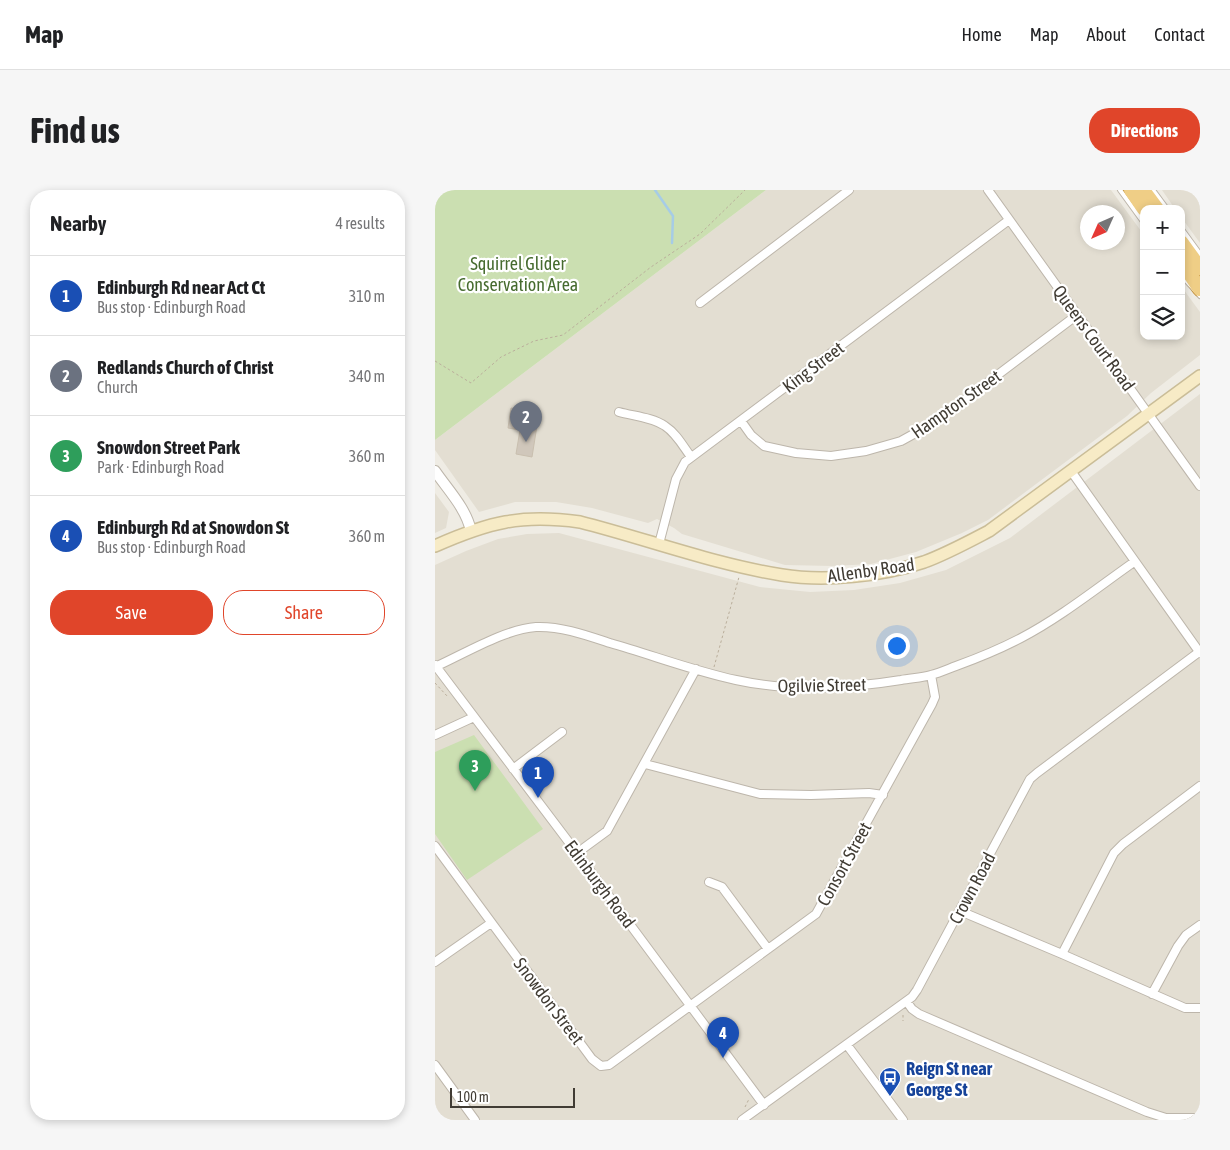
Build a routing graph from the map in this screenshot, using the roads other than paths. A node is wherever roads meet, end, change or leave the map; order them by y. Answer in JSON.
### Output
{"nodes":[{"id":1,"x":849,"y":190,"type":"edge"},
{"id":2,"x":988,"y":190,"type":"edge"},
{"id":3,"x":1120,"y":190,"type":"edge"},
{"id":4,"x":1131,"y":190,"type":"edge"},
{"id":5,"x":1143,"y":190,"type":"edge"},
{"id":6,"x":1153,"y":190,"type":"edge"},
{"id":7,"x":1141,"y":205,"type":"edge"},
{"id":8,"x":1154,"y":205,"type":"edge"},
{"id":9,"x":1164,"y":205,"type":"edge"},
{"id":10,"x":1140,"y":218,"type":"edge"},
{"id":11,"x":1009,"y":220,"type":"junction"},
{"id":12,"x":1185,"y":233,"type":"edge"},
{"id":13,"x":1185,"y":247,"type":"edge"},
{"id":14,"x":1200,"y":254,"type":"edge"},
{"id":15,"x":1185,"y":267,"type":"edge"},
{"id":16,"x":1200,"y":268,"type":"edge"},
{"id":17,"x":1185,"y":279,"type":"edge"},
{"id":18,"x":1200,"y":289,"type":"edge"},
{"id":19,"x":1200,"y":296,"type":"edge"},
{"id":20,"x":700,"y":303,"type":"dead end"},
{"id":21,"x":1077,"y":315,"type":"junction"},
{"id":22,"x":1200,"y":376,"type":"edge"},
{"id":23,"x":619,"y":412,"type":"dead end"},
{"id":24,"x":1148,"y":414,"type":"junction"},
{"id":25,"x":741,"y":421,"type":"junction"},
{"id":26,"x":691,"y":457,"type":"junction"},
{"id":27,"x":435,"y":471,"type":"edge"},
{"id":28,"x":1071,"y":471,"type":"junction"},
{"id":29,"x":1200,"y":486,"type":"edge"},
{"id":30,"x":471,"y":531,"type":"junction"},
{"id":31,"x":659,"y":544,"type":"junction"},
{"id":32,"x":435,"y":546,"type":"edge"},
{"id":33,"x":1134,"y":562,"type":"junction"},
{"id":34,"x":1200,"y":652,"type":"edge"},
{"id":35,"x":435,"y":666,"type":"edge"},
{"id":36,"x":696,"y":669,"type":"junction"},
{"id":37,"x":931,"y":676,"type":"junction"},
{"id":38,"x":474,"y":718,"type":"junction"},
{"id":39,"x":562,"y":732,"type":"dead end"},
{"id":40,"x":435,"y":736,"type":"edge"},
{"id":41,"x":645,"y":764,"type":"junction"},
{"id":42,"x":513,"y":768,"type":"junction"},
{"id":43,"x":1200,"y":786,"type":"edge"},
{"id":44,"x":883,"y":795,"type":"junction"},
{"id":45,"x":435,"y":846,"type":"edge"},
{"id":46,"x":577,"y":853,"type":"junction"},
{"id":47,"x":709,"y":882,"type":"dead end"},
{"id":48,"x":960,"y":911,"type":"junction"},
{"id":49,"x":491,"y":923,"type":"junction"},
{"id":50,"x":1200,"y":925,"type":"edge"},
{"id":51,"x":768,"y":949,"type":"junction"},
{"id":52,"x":1061,"y":954,"type":"junction"},
{"id":53,"x":435,"y":962,"type":"edge"},
{"id":54,"x":1152,"y":994,"type":"junction"},
{"id":55,"x":907,"y":1002,"type":"junction"},
{"id":56,"x":691,"y":1006,"type":"junction"},
{"id":57,"x":1200,"y":1008,"type":"edge"},
{"id":58,"x":847,"y":1045,"type":"junction"},
{"id":59,"x":435,"y":1065,"type":"edge"},
{"id":60,"x":764,"y":1105,"type":"junction"},
{"id":61,"x":1200,"y":1118,"type":"edge"},
{"id":62,"x":475,"y":1120,"type":"edge"},
{"id":63,"x":742,"y":1120,"type":"edge"},
{"id":64,"x":903,"y":1120,"type":"edge"}],
"edges":[{"from":1,"to":20,"type":"street"},
{"from":2,"to":11,"type":"street","name":"Queens Court Road"},
{"from":3,"to":10,"type":"lane"},
{"from":4,"to":7,"type":"highway"},
{"from":5,"to":8,"type":"highway"},
{"from":6,"to":9,"type":"lane"},
{"from":11,"to":21,"type":"street","name":"Queens Court Road"},
{"from":11,"to":25,"type":"street","name":"King Street"},
{"from":12,"to":14,"type":"lane"},
{"from":13,"to":16,"type":"highway"},
{"from":15,"to":18,"type":"highway"},
{"from":17,"to":19,"type":"lane"},
{"from":21,"to":24,"type":"street","name":"Queens Court Road"},
{"from":21,"to":25,"type":"street","name":"Hampton Street"},
{"from":22,"to":24,"type":"main road","name":"Allenby Road"},
{"from":23,"to":26,"type":"street"},
{"from":24,"to":28,"type":"main road","name":"Allenby Road"},
{"from":24,"to":29,"type":"street","name":"Queens Court Road"},
{"from":25,"to":26,"type":"street","name":"King Street"},
{"from":26,"to":31,"type":"street","name":"King Street"},
{"from":27,"to":30,"type":"street"},
{"from":28,"to":31,"type":"main road","name":"Allenby Road"},
{"from":28,"to":33,"type":"street"},
{"from":30,"to":31,"type":"main road","name":"Allenby Road"},
{"from":30,"to":32,"type":"main road","name":"Allenby Road"},
{"from":33,"to":34,"type":"street"},
{"from":33,"to":37,"type":"street","name":"Ogilvie Street"},
{"from":34,"to":48,"type":"street","name":"Crown Road"},
{"from":35,"to":36,"type":"street","name":"Ogilvie Street"},
{"from":35,"to":38,"type":"street","name":"Edinburgh Road"},
{"from":36,"to":37,"type":"street","name":"Ogilvie Street"},
{"from":36,"to":41,"type":"street"},
{"from":37,"to":44,"type":"street","name":"Consort Street"},
{"from":38,"to":40,"type":"street"},
{"from":38,"to":42,"type":"street","name":"Edinburgh Road"},
{"from":39,"to":42,"type":"street"},
{"from":41,"to":44,"type":"street"},
{"from":41,"to":46,"type":"street"},
{"from":42,"to":46,"type":"street","name":"Edinburgh Road"},
{"from":43,"to":52,"type":"street"},
{"from":44,"to":51,"type":"street","name":"Consort Street"},
{"from":45,"to":49,"type":"street","name":"Snowdon Street"},
{"from":46,"to":56,"type":"street","name":"Edinburgh Road"},
{"from":47,"to":51,"type":"street"},
{"from":48,"to":52,"type":"street"},
{"from":48,"to":55,"type":"street","name":"Crown Road"},
{"from":49,"to":53,"type":"street"},
{"from":49,"to":56,"type":"street","name":"Snowdon Street"},
{"from":50,"to":54,"type":"street"},
{"from":51,"to":56,"type":"street","name":"Consort Street"},
{"from":52,"to":54,"type":"street"},
{"from":54,"to":57,"type":"street"},
{"from":55,"to":58,"type":"street","name":"Crown Road"},
{"from":55,"to":61,"type":"street"},
{"from":56,"to":60,"type":"street","name":"Edinburgh Road"},
{"from":58,"to":60,"type":"street","name":"Crown Road"},
{"from":58,"to":64,"type":"street"},
{"from":59,"to":62,"type":"street"},
{"from":60,"to":63,"type":"street","name":"Crown Road"}]}
